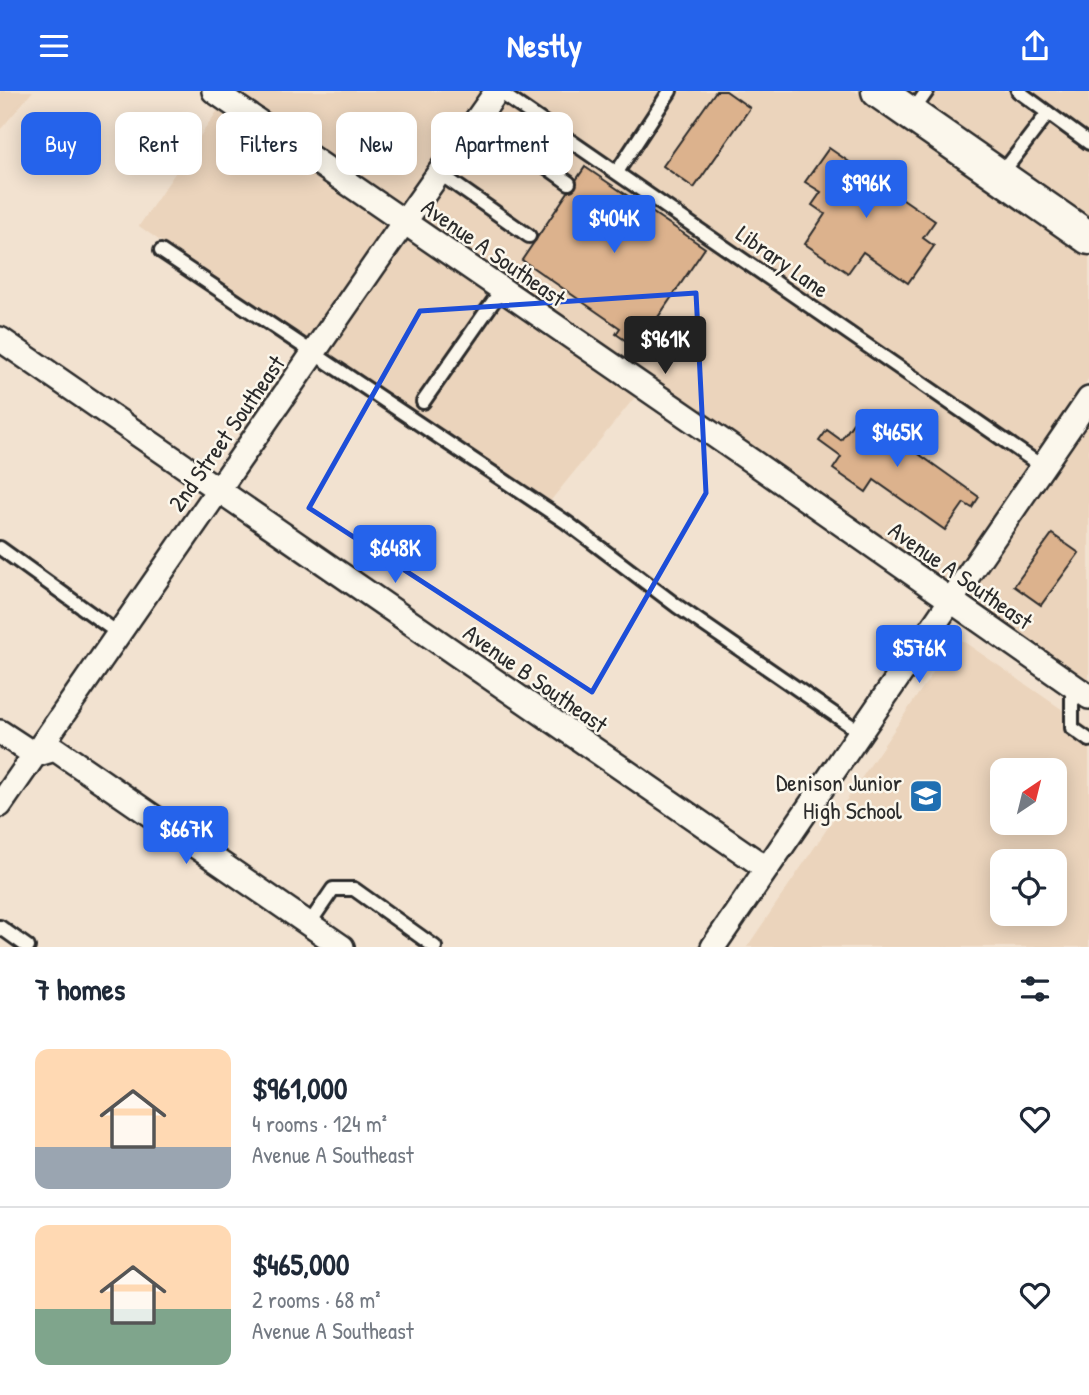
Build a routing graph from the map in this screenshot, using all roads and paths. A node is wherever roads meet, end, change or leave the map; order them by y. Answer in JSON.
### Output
{"nodes":[{"id":1,"x":214,"y":91,"type":"edge"},
{"id":2,"x":498,"y":91,"type":"edge"},
{"id":3,"x":670,"y":91,"type":"edge"},
{"id":4,"x":878,"y":91,"type":"edge"},
{"id":5,"x":1018,"y":91,"type":"edge"},
{"id":6,"x":919,"y":102,"type":"edge"},
{"id":7,"x":482,"y":112,"type":"edge"},
{"id":8,"x":1048,"y":113,"type":"junction"},
{"id":9,"x":1089,"y":143,"type":"edge"},
{"id":10,"x":617,"y":172,"type":"junction"},
{"id":11,"x":438,"y":175,"type":"edge"},
{"id":12,"x":442,"y":175,"type":"edge"},
{"id":13,"x":558,"y":175,"type":"edge"},
{"id":14,"x":1000,"y":176,"type":"junction"},
{"id":15,"x":569,"y":183,"type":"dead end"},
{"id":16,"x":404,"y":222,"type":"junction"},
{"id":17,"x":529,"y":236,"type":"dead end"},
{"id":18,"x":1089,"y":238,"type":"edge"},
{"id":19,"x":161,"y":251,"type":"dead end"},
{"id":20,"x":502,"y":289,"type":"junction"},
{"id":21,"x":0,"y":338,"type":"edge"},
{"id":22,"x":312,"y":354,"type":"junction"},
{"id":23,"x":423,"y":402,"type":"dead end"},
{"id":24,"x":1086,"y":409,"type":"edge"},
{"id":25,"x":1042,"y":467,"type":"junction"},
{"id":26,"x":219,"y":490,"type":"junction"},
{"id":27,"x":0,"y":548,"type":"edge"},
{"id":28,"x":952,"y":600,"type":"junction"},
{"id":29,"x":119,"y":634,"type":"junction"},
{"id":30,"x":1080,"y":691,"type":"edge"},
{"id":31,"x":0,"y":732,"type":"edge"},
{"id":32,"x":860,"y":732,"type":"junction"},
{"id":33,"x":1089,"y":740,"type":"edge"},
{"id":34,"x":35,"y":755,"type":"junction"},
{"id":35,"x":0,"y":805,"type":"edge"},
{"id":36,"x":766,"y":868,"type":"junction"},
{"id":37,"x":309,"y":924,"type":"junction"},
{"id":38,"x":0,"y":927,"type":"edge"},
{"id":39,"x":28,"y":947,"type":"edge"},
{"id":40,"x":342,"y":947,"type":"edge"},
{"id":41,"x":435,"y":947,"type":"edge"},
{"id":42,"x":713,"y":947,"type":"edge"}],
"edges":[{"from":1,"to":16,"type":"street","name":"Avenue A Southeast"},
{"from":2,"to":7,"type":"street","name":"2nd Street Southeast"},
{"from":2,"to":10,"type":"lane","name":"Library Lane"},
{"from":3,"to":10,"type":"lane"},
{"from":4,"to":6,"type":"main road"},
{"from":5,"to":8,"type":"lane"},
{"from":6,"to":14,"type":"main road"},
{"from":8,"to":9,"type":"lane"},
{"from":8,"to":14,"type":"lane"},
{"from":10,"to":25,"type":"lane","name":"Library Lane"},
{"from":11,"to":16,"type":"street","name":"2nd Street Southeast"},
{"from":12,"to":17,"type":"lane"},
{"from":13,"to":15,"type":"lane"},
{"from":14,"to":18,"type":"main road"},
{"from":16,"to":20,"type":"street","name":"Avenue A Southeast"},
{"from":16,"to":22,"type":"street","name":"2nd Street Southeast"},
{"from":19,"to":22,"type":"lane"},
{"from":20,"to":23,"type":"lane"},
{"from":20,"to":28,"type":"street","name":"Avenue A Southeast"},
{"from":21,"to":26,"type":"street","name":"Avenue B Southeast"},
{"from":22,"to":26,"type":"street","name":"2nd Street Southeast"},
{"from":22,"to":32,"type":"lane"},
{"from":24,"to":25,"type":"street"},
{"from":25,"to":28,"type":"street"},
{"from":26,"to":29,"type":"street","name":"2nd Street Southeast"},
{"from":26,"to":36,"type":"street","name":"Avenue B Southeast"},
{"from":27,"to":29,"type":"lane"},
{"from":28,"to":30,"type":"street","name":"Avenue A Southeast"},
{"from":28,"to":32,"type":"street"},
{"from":29,"to":34,"type":"street","name":"2nd Street Southeast"},
{"from":30,"to":33,"type":"lane"},
{"from":31,"to":34,"type":"street"},
{"from":32,"to":36,"type":"street"},
{"from":34,"to":35,"type":"street","name":"2nd Street Southeast"},
{"from":34,"to":37,"type":"street"},
{"from":36,"to":42,"type":"street"},
{"from":37,"to":40,"type":"street"},
{"from":37,"to":41,"type":"lane"},
{"from":38,"to":39,"type":"lane"}]}
